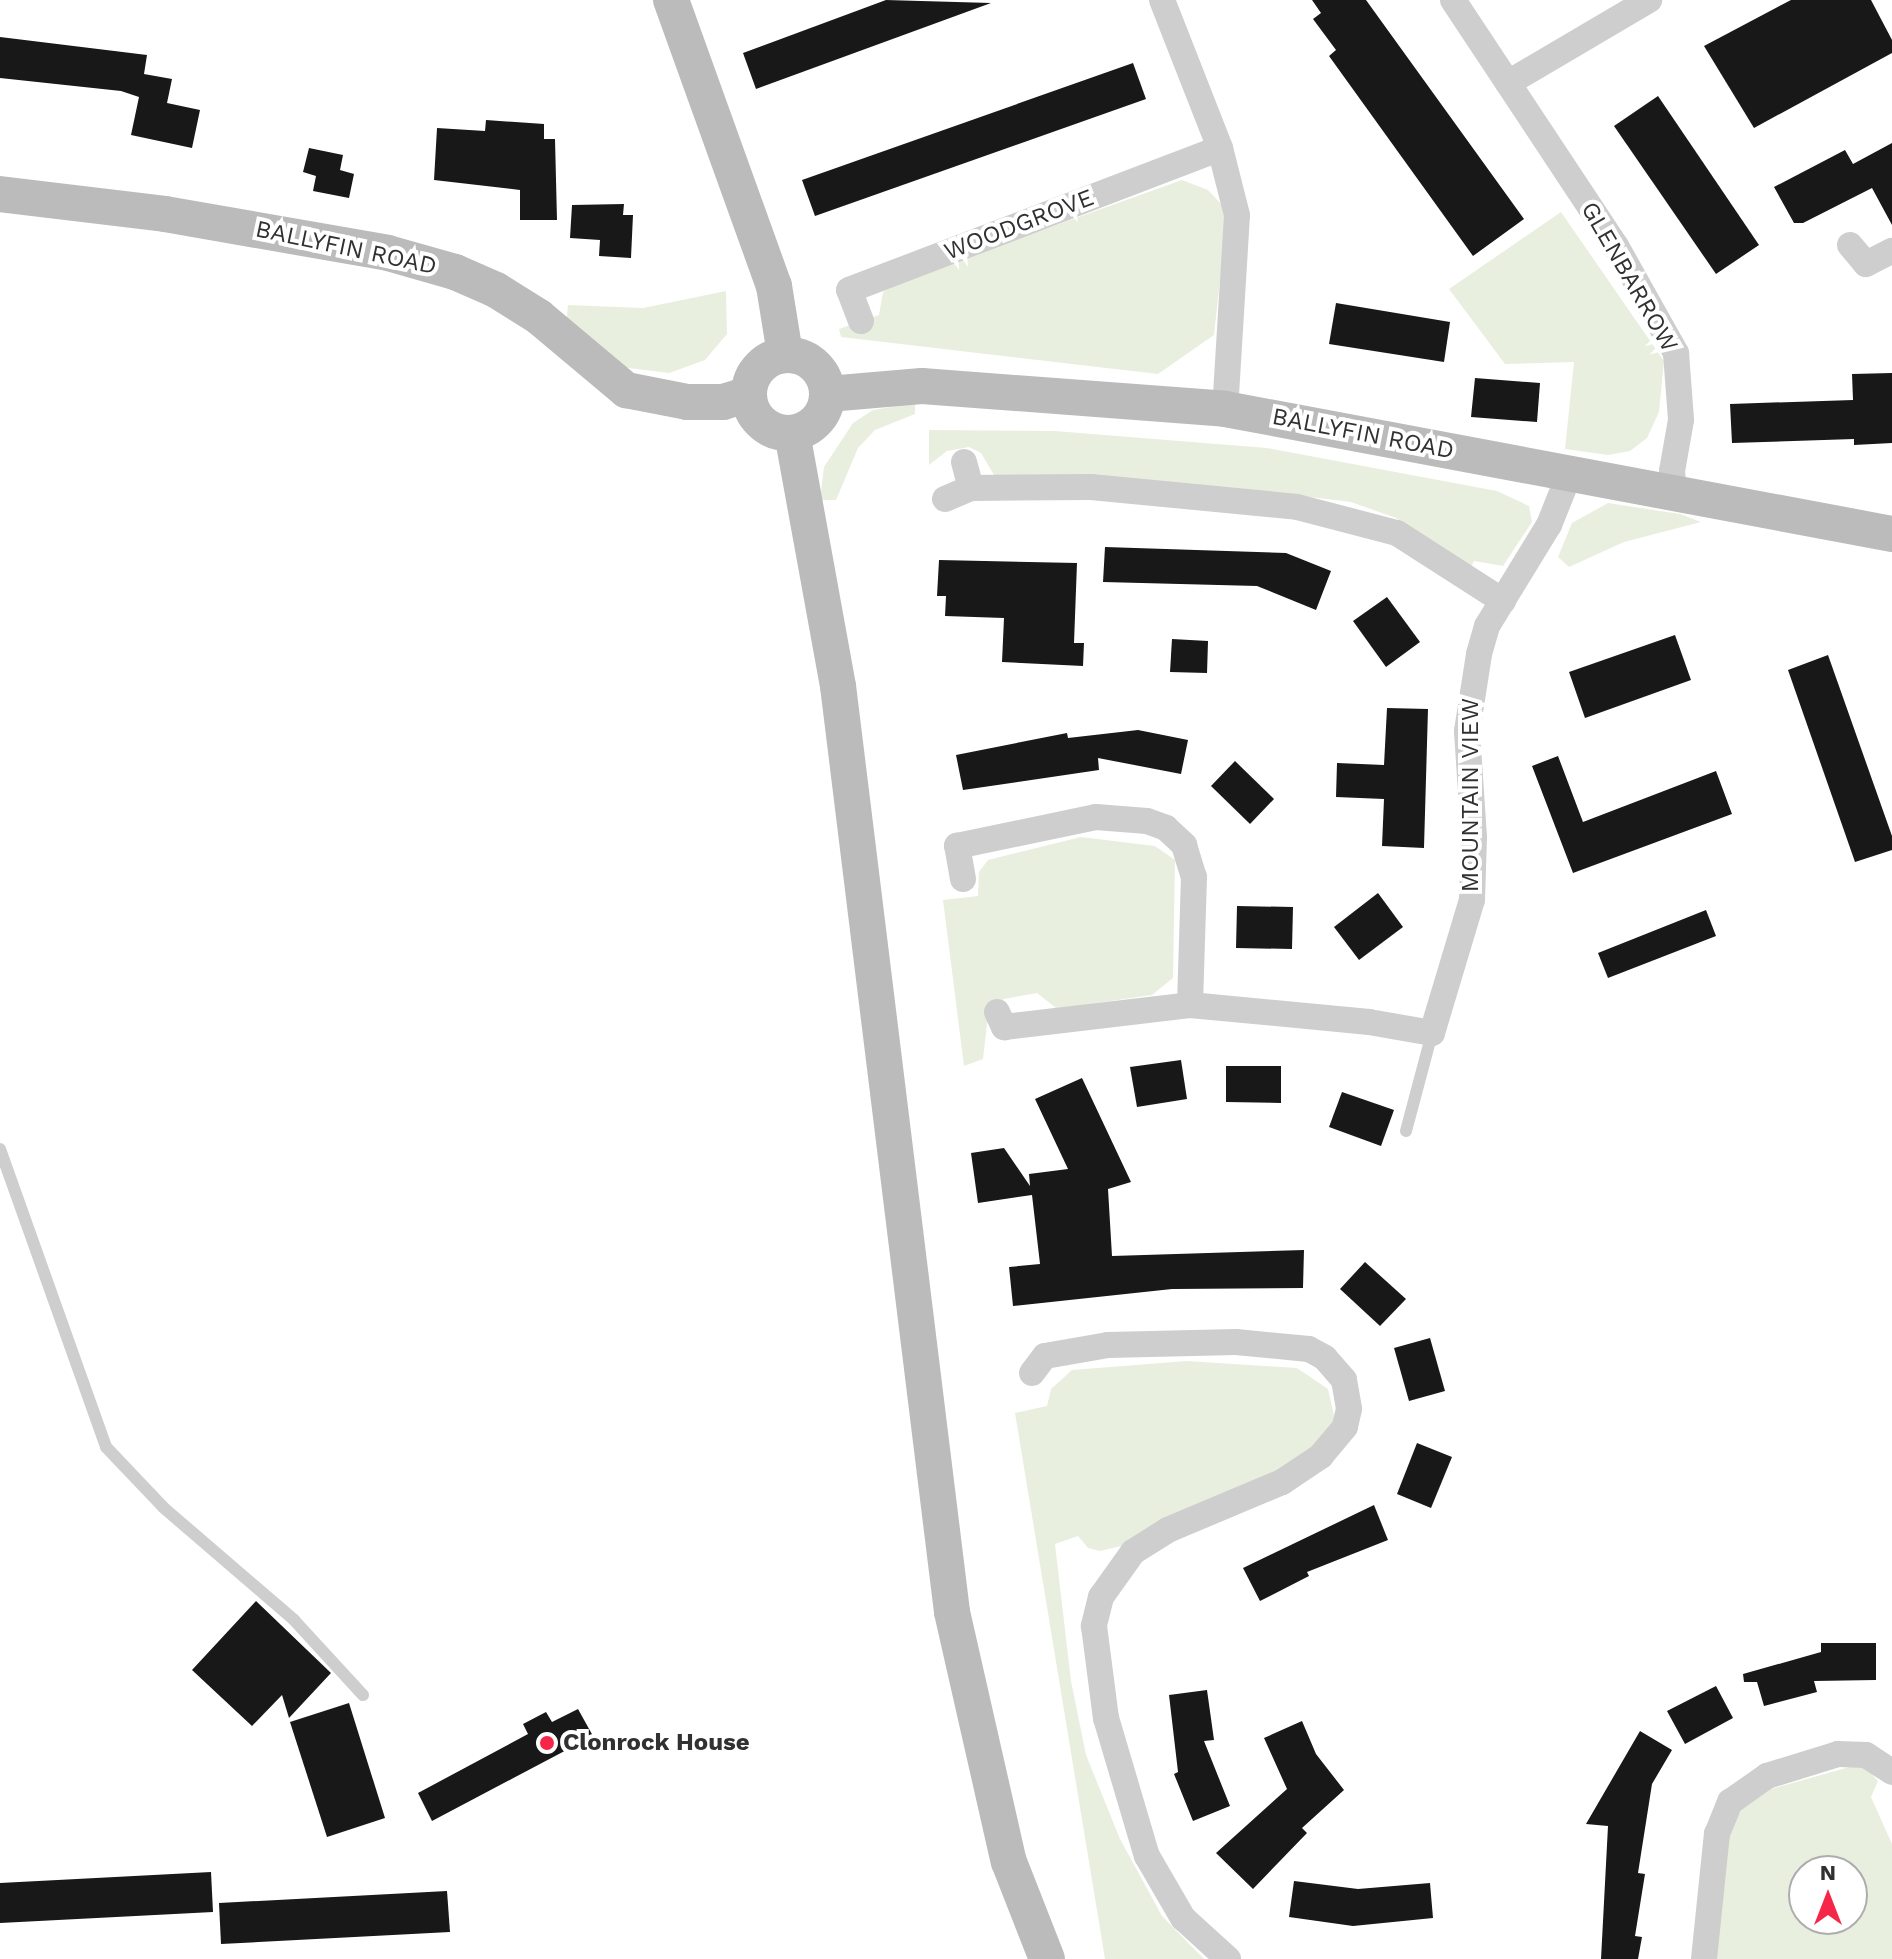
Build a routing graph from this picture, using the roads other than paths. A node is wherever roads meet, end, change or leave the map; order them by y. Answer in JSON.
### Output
{"nodes":[{"id":1,"x":671,"y":0,"type":"edge"},
{"id":2,"x":1162,"y":0,"type":"edge"},
{"id":3,"x":1453,"y":0,"type":"edge"},
{"id":4,"x":1649,"y":0,"type":"edge"},
{"id":5,"x":1508,"y":83,"type":"junction"},
{"id":6,"x":1220,"y":148,"type":"junction"},
{"id":7,"x":0,"y":194,"type":"edge"},
{"id":8,"x":1850,"y":245,"type":"dead end"},
{"id":9,"x":1892,"y":251,"type":"edge"},
{"id":10,"x":861,"y":321,"type":"dead end"},
{"id":11,"x":785,"y":354,"type":"junction"},
{"id":12,"x":749,"y":394,"type":"junction"},
{"id":13,"x":828,"y":394,"type":"junction"},
{"id":14,"x":1225,"y":409,"type":"junction"},
{"id":15,"x":792,"y":433,"type":"junction"},
{"id":16,"x":964,"y":462,"type":"dead end"},
{"id":17,"x":1569,"y":475,"type":"junction"},
{"id":18,"x":971,"y":488,"type":"junction"},
{"id":19,"x":1674,"y":492,"type":"junction"},
{"id":20,"x":945,"y":499,"type":"dead end"},
{"id":21,"x":1892,"y":534,"type":"edge"},
{"id":22,"x":1503,"y":601,"type":"junction"},
{"id":23,"x":963,"y":879,"type":"dead end"},
{"id":24,"x":1190,"y":1005,"type":"junction"},
{"id":25,"x":997,"y":1012,"type":"dead end"},
{"id":26,"x":1432,"y":1033,"type":"junction"},
{"id":27,"x":1406,"y":1131,"type":"dead end"},
{"id":28,"x":0,"y":1149,"type":"edge"},
{"id":29,"x":1032,"y":1373,"type":"dead end"},
{"id":30,"x":363,"y":1695,"type":"dead end"},
{"id":31,"x":1892,"y":1772,"type":"edge"},
{"id":32,"x":1047,"y":1959,"type":"edge"},
{"id":33,"x":1228,"y":1959,"type":"edge"},
{"id":34,"x":1704,"y":1959,"type":"edge"}],
"edges":[{"from":1,"to":11,"type":"street"},
{"from":2,"to":6,"type":"street"},
{"from":3,"to":5,"type":"street","name":"GLENBARROW"},
{"from":4,"to":5,"type":"street"},
{"from":5,"to":19,"type":"street","name":"GLENBARROW"},
{"from":6,"to":10,"type":"street","name":"WOODGROVE"},
{"from":6,"to":14,"type":"street"},
{"from":7,"to":12,"type":"street","name":"BALLYFIN ROAD"},
{"from":8,"to":9,"type":"street"},
{"from":11,"to":12,"type":"street"},
{"from":11,"to":13,"type":"street"},
{"from":12,"to":15,"type":"street"},
{"from":13,"to":14,"type":"street","name":"BALLYFIN ROAD"},
{"from":13,"to":15,"type":"street"},
{"from":14,"to":17,"type":"street","name":"BALLYFIN ROAD"},
{"from":15,"to":32,"type":"street"},
{"from":16,"to":18,"type":"street"},
{"from":17,"to":19,"type":"street","name":"BALLYFIN ROAD"},
{"from":17,"to":22,"type":"street","name":"MOUNTAIN VIEW"},
{"from":18,"to":20,"type":"street"},
{"from":18,"to":22,"type":"street"},
{"from":19,"to":21,"type":"street","name":"BALLYFIN ROAD"},
{"from":22,"to":26,"type":"street","name":"MOUNTAIN VIEW"},
{"from":23,"to":24,"type":"street"},
{"from":24,"to":25,"type":"street"},
{"from":24,"to":26,"type":"street"},
{"from":26,"to":27,"type":"lane"},
{"from":28,"to":30,"type":"lane"},
{"from":29,"to":33,"type":"street"},
{"from":31,"to":34,"type":"street"}]}
